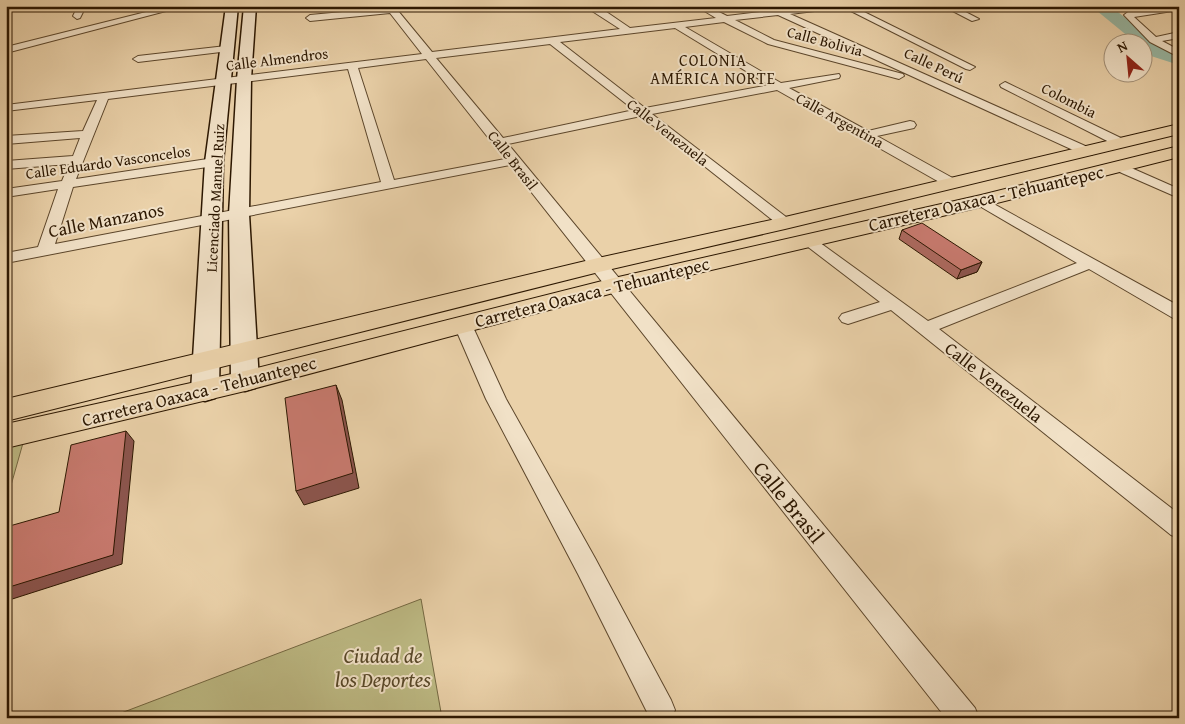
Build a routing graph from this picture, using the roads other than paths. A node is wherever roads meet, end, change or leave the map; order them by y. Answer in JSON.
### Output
{"nodes":[{"id":1,"x":82,"y":6,"type":"edge"},
{"id":2,"x":181,"y":6,"type":"edge"},
{"id":3,"x":233,"y":6,"type":"edge"},
{"id":4,"x":250,"y":6,"type":"edge"},
{"id":5,"x":625,"y":6,"type":"edge"},
{"id":6,"x":700,"y":6,"type":"edge"},
{"id":7,"x":766,"y":6,"type":"edge"},
{"id":8,"x":830,"y":6,"type":"edge"},
{"id":9,"x":845,"y":6,"type":"edge"},
{"id":10,"x":947,"y":6,"type":"edge"},
{"id":11,"x":1179,"y":7,"type":"edge"},
{"id":12,"x":390,"y":8,"type":"edge"},
{"id":13,"x":594,"y":8,"type":"edge"},
{"id":14,"x":780,"y":12,"type":"junction"},
{"id":15,"x":77,"y":16,"type":"dead end"},
{"id":16,"x":310,"y":18,"type":"dead end"},
{"id":17,"x":975,"y":19,"type":"dead end"},
{"id":18,"x":724,"y":20,"type":"junction"},
{"id":19,"x":676,"y":26,"type":"junction"},
{"id":20,"x":628,"y":31,"type":"junction"},
{"id":21,"x":826,"y":33,"type":"junction"},
{"id":22,"x":1179,"y":35,"type":"edge"},
{"id":23,"x":475,"y":38,"type":"dead end"},
{"id":24,"x":551,"y":40,"type":"junction"},
{"id":25,"x":1153,"y":40,"type":"junction"},
{"id":26,"x":771,"y":42,"type":"junction"},
{"id":27,"x":484,"y":48,"type":"junction"},
{"id":28,"x":226,"y":49,"type":"junction"},
{"id":29,"x":6,"y":50,"type":"edge"},
{"id":30,"x":1179,"y":54,"type":"edge"},
{"id":31,"x":428,"y":55,"type":"junction"},
{"id":32,"x":138,"y":59,"type":"dead end"},
{"id":33,"x":352,"y":65,"type":"junction"},
{"id":34,"x":970,"y":67,"type":"dead end"},
{"id":35,"x":835,"y":76,"type":"dead end"},
{"id":36,"x":244,"y":78,"type":"junction"},
{"id":37,"x":223,"y":81,"type":"junction"},
{"id":38,"x":1004,"y":84,"type":"dead end"},
{"id":39,"x":778,"y":86,"type":"junction"},
{"id":40,"x":948,"y":89,"type":"junction"},
{"id":41,"x":104,"y":96,"type":"junction"},
{"id":42,"x":6,"y":108,"type":"edge"},
{"id":43,"x":643,"y":112,"type":"junction"},
{"id":44,"x":910,"y":125,"type":"dead end"},
{"id":45,"x":1179,"y":129,"type":"edge"},
{"id":46,"x":88,"y":134,"type":"junction"},
{"id":47,"x":868,"y":135,"type":"junction"},
{"id":48,"x":6,"y":140,"type":"edge"},
{"id":49,"x":500,"y":142,"type":"junction"},
{"id":50,"x":1179,"y":151,"type":"edge"},
{"id":51,"x":1088,"y":152,"type":"junction"},
{"id":52,"x":1120,"y":155,"type":"junction"},
{"id":53,"x":77,"y":159,"type":"junction"},
{"id":54,"x":513,"y":161,"type":"junction"},
{"id":55,"x":214,"y":162,"type":"junction"},
{"id":56,"x":6,"y":165,"type":"edge"},
{"id":57,"x":68,"y":184,"type":"junction"},
{"id":58,"x":953,"y":184,"type":"junction"},
{"id":59,"x":389,"y":186,"type":"junction"},
{"id":60,"x":6,"y":193,"type":"edge"},
{"id":61,"x":1179,"y":194,"type":"edge"},
{"id":62,"x":981,"y":201,"type":"junction"},
{"id":63,"x":239,"y":214,"type":"junction"},
{"id":64,"x":212,"y":219,"type":"junction"},
{"id":65,"x":785,"y":223,"type":"junction"},
{"id":66,"x":807,"y":240,"type":"junction"},
{"id":67,"x":45,"y":250,"type":"junction"},
{"id":68,"x":6,"y":258,"type":"edge"},
{"id":69,"x":1091,"y":263,"type":"junction"},
{"id":70,"x":598,"y":265,"type":"junction"},
{"id":71,"x":614,"y":285,"type":"junction"},
{"id":72,"x":1179,"y":296,"type":"edge"},
{"id":73,"x":893,"y":304,"type":"junction"},
{"id":74,"x":1163,"y":305,"type":"junction"},
{"id":75,"x":1179,"y":314,"type":"edge"},
{"id":76,"x":848,"y":318,"type":"dead end"},
{"id":77,"x":463,"y":325,"type":"junction"},
{"id":78,"x":926,"y":328,"type":"junction"},
{"id":79,"x":245,"y":352,"type":"junction"},
{"id":80,"x":208,"y":360,"type":"junction"},
{"id":81,"x":245,"y":381,"type":"junction"},
{"id":82,"x":205,"y":391,"type":"junction"},
{"id":83,"x":61,"y":397,"type":"junction"},
{"id":84,"x":6,"y":410,"type":"edge"},
{"id":85,"x":6,"y":419,"type":"edge"},
{"id":86,"x":6,"y":436,"type":"edge"},
{"id":87,"x":1179,"y":528,"type":"edge"},
{"id":88,"x":661,"y":710,"type":"dead end"},
{"id":89,"x":965,"y":718,"type":"edge"}],
"edges":[{"from":1,"to":15,"type":"street"},
{"from":2,"to":29,"type":"street"},
{"from":3,"to":28,"type":"street","name":"Licenciado Manuel Ruiz"},
{"from":4,"to":36,"type":"street","name":"Licenciado Manuel Ruiz"},
{"from":5,"to":13,"type":"street"},
{"from":6,"to":18,"type":"street","name":"Calle Bolivia"},
{"from":7,"to":14,"type":"street","name":"Calle Perú"},
{"from":8,"to":14,"type":"street","name":"Calle Almendros"},
{"from":9,"to":34,"type":"street"},
{"from":10,"to":17,"type":"street"},
{"from":11,"to":25,"type":"street"},
{"from":12,"to":16,"type":"street"},
{"from":12,"to":31,"type":"street","name":"Calle Brasil"},
{"from":13,"to":20,"type":"street"},
{"from":14,"to":18,"type":"street","name":"Calle Almendros"},
{"from":14,"to":21,"type":"street","name":"Calle Perú"},
{"from":18,"to":19,"type":"street","name":"Calle Almendros"},
{"from":18,"to":26,"type":"street","name":"Calle Bolivia"},
{"from":19,"to":20,"type":"street","name":"Calle Almendros"},
{"from":19,"to":39,"type":"street","name":"Calle Argentina"},
{"from":20,"to":24,"type":"street","name":"Calle Almendros"},
{"from":21,"to":26,"type":"street"},
{"from":21,"to":40,"type":"street","name":"Calle Perú"},
{"from":22,"to":25,"type":"street"},
{"from":23,"to":27,"type":"street"},
{"from":24,"to":27,"type":"street","name":"Calle Almendros"},
{"from":24,"to":43,"type":"street","name":"Calle Venezuela"},
{"from":25,"to":30,"type":"street"},
{"from":26,"to":40,"type":"street","name":"Calle Bolivia"},
{"from":27,"to":31,"type":"street","name":"Calle Almendros"},
{"from":28,"to":32,"type":"street"},
{"from":28,"to":37,"type":"street","name":"Licenciado Manuel Ruiz"},
{"from":31,"to":33,"type":"street","name":"Calle Almendros"},
{"from":31,"to":49,"type":"street","name":"Calle Brasil"},
{"from":33,"to":36,"type":"street","name":"Calle Almendros"},
{"from":33,"to":59,"type":"street"},
{"from":35,"to":39,"type":"street"},
{"from":36,"to":37,"type":"street","name":"Calle Almendros"},
{"from":36,"to":63,"type":"street","name":"Licenciado Manuel Ruiz"},
{"from":37,"to":41,"type":"street","name":"Calle Almendros"},
{"from":37,"to":55,"type":"street","name":"Licenciado Manuel Ruiz"},
{"from":38,"to":52,"type":"street","name":"Colombia"},
{"from":39,"to":43,"type":"street"},
{"from":39,"to":47,"type":"street","name":"Calle Argentina"},
{"from":40,"to":51,"type":"street","name":"Calle Perú"},
{"from":41,"to":42,"type":"street","name":"Calle Almendros"},
{"from":41,"to":46,"type":"street"},
{"from":43,"to":49,"type":"street"},
{"from":43,"to":65,"type":"street","name":"Calle Venezuela"},
{"from":44,"to":47,"type":"street"},
{"from":45,"to":52,"type":"main road","name":"Carretera Oaxaca - Tehuantepec"},
{"from":46,"to":48,"type":"street"},
{"from":46,"to":53,"type":"street"},
{"from":47,"to":58,"type":"street","name":"Calle Argentina"},
{"from":49,"to":54,"type":"street","name":"Calle Brasil"},
{"from":50,"to":52,"type":"main road","name":"Carretera Oaxaca - Tehuantepec"},
{"from":51,"to":52,"type":"main road","name":"Carretera Oaxaca - Tehuantepec"},
{"from":51,"to":58,"type":"main road","name":"Carretera Oaxaca - Tehuantepec"},
{"from":52,"to":61,"type":"street"},
{"from":52,"to":62,"type":"main road","name":"Carretera Oaxaca - Tehuantepec"},
{"from":53,"to":56,"type":"street"},
{"from":53,"to":57,"type":"street"},
{"from":54,"to":59,"type":"street"},
{"from":54,"to":70,"type":"street","name":"Calle Brasil"},
{"from":55,"to":57,"type":"street","name":"Calle Eduardo Vasconcelos"},
{"from":55,"to":64,"type":"street","name":"Licenciado Manuel Ruiz"},
{"from":57,"to":60,"type":"street","name":"Calle Eduardo Vasconcelos"},
{"from":57,"to":67,"type":"street"},
{"from":58,"to":65,"type":"main road","name":"Carretera Oaxaca - Tehuantepec"},
{"from":59,"to":63,"type":"street"},
{"from":62,"to":66,"type":"main road","name":"Carretera Oaxaca - Tehuantepec"},
{"from":62,"to":69,"type":"street"},
{"from":63,"to":64,"type":"street"},
{"from":63,"to":79,"type":"street","name":"Licenciado Manuel Ruiz"},
{"from":64,"to":67,"type":"street","name":"Calle Manzanos"},
{"from":64,"to":80,"type":"street","name":"Licenciado Manuel Ruiz"},
{"from":65,"to":70,"type":"main road","name":"Carretera Oaxaca - Tehuantepec"},
{"from":66,"to":71,"type":"main road","name":"Carretera Oaxaca - Tehuantepec"},
{"from":66,"to":73,"type":"street","name":"Calle Venezuela"},
{"from":67,"to":68,"type":"street","name":"Calle Manzanos"},
{"from":69,"to":74,"type":"street"},
{"from":69,"to":78,"type":"street"},
{"from":70,"to":71,"type":"street","name":"Calle Brasil"},
{"from":70,"to":79,"type":"main road","name":"Carretera Oaxaca - Tehuantepec"},
{"from":71,"to":77,"type":"main road","name":"Carretera Oaxaca - Tehuantepec"},
{"from":71,"to":89,"type":"street","name":"Calle Brasil"},
{"from":72,"to":74,"type":"street"},
{"from":73,"to":76,"type":"street"},
{"from":73,"to":78,"type":"street","name":"Calle Venezuela"},
{"from":74,"to":75,"type":"street"},
{"from":77,"to":81,"type":"main road","name":"Carretera Oaxaca - Tehuantepec"},
{"from":77,"to":88,"type":"street"},
{"from":78,"to":87,"type":"street","name":"Calle Venezuela"},
{"from":79,"to":80,"type":"main road","name":"Carretera Oaxaca - Tehuantepec"},
{"from":79,"to":81,"type":"street","name":"Licenciado Manuel Ruiz"},
{"from":80,"to":82,"type":"street","name":"Licenciado Manuel Ruiz"},
{"from":80,"to":83,"type":"main road","name":"Carretera Oaxaca - Tehuantepec"},
{"from":81,"to":82,"type":"main road","name":"Carretera Oaxaca - Tehuantepec"},
{"from":82,"to":86,"type":"main road","name":"Carretera Oaxaca - Tehuantepec"},
{"from":83,"to":84,"type":"main road"},
{"from":83,"to":85,"type":"main road"}]}
